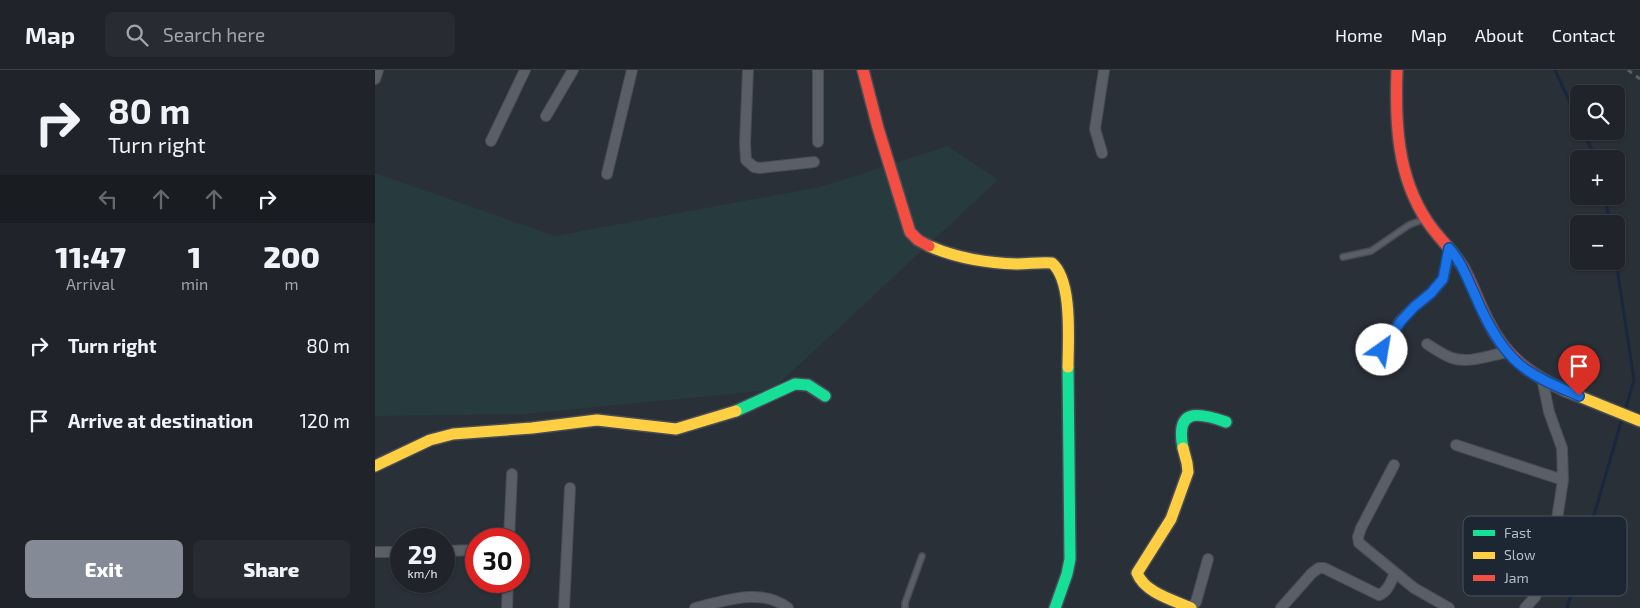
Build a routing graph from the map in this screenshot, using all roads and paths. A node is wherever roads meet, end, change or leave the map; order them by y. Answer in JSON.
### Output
{"nodes":[{"id":1,"x":378,"y":70,"type":"edge"},
{"id":2,"x":525,"y":70,"type":"edge"},
{"id":3,"x":573,"y":70,"type":"edge"},
{"id":4,"x":632,"y":70,"type":"edge"},
{"id":5,"x":748,"y":70,"type":"edge"},
{"id":6,"x":818,"y":70,"type":"edge"},
{"id":7,"x":863,"y":70,"type":"edge"},
{"id":8,"x":1104,"y":70,"type":"edge"},
{"id":9,"x":1397,"y":70,"type":"edge"},
{"id":10,"x":375,"y":79,"type":"edge"},
{"id":11,"x":546,"y":116,"type":"dead end"},
{"id":12,"x":491,"y":141,"type":"dead end"},
{"id":13,"x":818,"y":142,"type":"dead end"},
{"id":14,"x":1102,"y":153,"type":"dead end"},
{"id":15,"x":814,"y":162,"type":"dead end"},
{"id":16,"x":607,"y":174,"type":"dead end"},
{"id":17,"x":1425,"y":219,"type":"junction"},
{"id":18,"x":1449,"y":248,"type":"junction"},
{"id":19,"x":1343,"y":257,"type":"dead end"},
{"id":20,"x":1427,"y":344,"type":"dead end"},
{"id":21,"x":1382,"y":350,"type":"dead end"},
{"id":22,"x":1508,"y":352,"type":"junction"},
{"id":23,"x":1542,"y":378,"type":"junction"},
{"id":24,"x":825,"y":396,"type":"dead end"},
{"id":25,"x":1640,"y":421,"type":"edge"},
{"id":26,"x":1226,"y":422,"type":"dead end"},
{"id":27,"x":1457,"y":445,"type":"dead end"},
{"id":28,"x":1394,"y":465,"type":"dead end"},
{"id":29,"x":375,"y":466,"type":"edge"},
{"id":30,"x":511,"y":474,"type":"dead end"},
{"id":31,"x":1563,"y":480,"type":"junction"},
{"id":32,"x":571,"y":488,"type":"dead end"},
{"id":33,"x":1557,"y":516,"type":"edge"},
{"id":34,"x":509,"y":528,"type":"edge"},
{"id":35,"x":375,"y":552,"type":"edge"},
{"id":36,"x":390,"y":552,"type":"edge"},
{"id":37,"x":922,"y":556,"type":"dead end"},
{"id":38,"x":1208,"y":559,"type":"dead end"},
{"id":39,"x":1395,"y":574,"type":"junction"},
{"id":40,"x":508,"y":593,"type":"edge"},
{"id":41,"x":1535,"y":596,"type":"edge"},
{"id":42,"x":507,"y":608,"type":"edge"},
{"id":43,"x":564,"y":608,"type":"edge"},
{"id":44,"x":695,"y":608,"type":"edge"},
{"id":45,"x":788,"y":608,"type":"edge"},
{"id":46,"x":905,"y":608,"type":"edge"},
{"id":47,"x":1055,"y":608,"type":"edge"},
{"id":48,"x":1191,"y":608,"type":"edge"},
{"id":49,"x":1281,"y":608,"type":"edge"},
{"id":50,"x":1449,"y":608,"type":"edge"},
{"id":51,"x":1525,"y":608,"type":"edge"}],
"edges":[{"from":1,"to":10,"type":"street"},
{"from":2,"to":12,"type":"street"},
{"from":3,"to":11,"type":"street"},
{"from":4,"to":16,"type":"street"},
{"from":5,"to":15,"type":"street"},
{"from":6,"to":13,"type":"street"},
{"from":7,"to":47,"type":"street"},
{"from":8,"to":14,"type":"street"},
{"from":9,"to":17,"type":"street"},
{"from":17,"to":18,"type":"street"},
{"from":17,"to":19,"type":"lane"},
{"from":18,"to":21,"type":"street"},
{"from":18,"to":22,"type":"street"},
{"from":20,"to":22,"type":"street"},
{"from":22,"to":23,"type":"street"},
{"from":23,"to":25,"type":"street"},
{"from":23,"to":31,"type":"street"},
{"from":24,"to":29,"type":"street"},
{"from":26,"to":48,"type":"street"},
{"from":27,"to":31,"type":"street"},
{"from":28,"to":39,"type":"street"},
{"from":30,"to":34,"type":"street"},
{"from":31,"to":33,"type":"street"},
{"from":32,"to":43,"type":"street"},
{"from":35,"to":36,"type":"street"},
{"from":37,"to":46,"type":"lane"},
{"from":38,"to":48,"type":"street"},
{"from":39,"to":49,"type":"street"},
{"from":39,"to":50,"type":"street"},
{"from":40,"to":42,"type":"street"},
{"from":41,"to":51,"type":"street"},
{"from":44,"to":45,"type":"street"}]}
